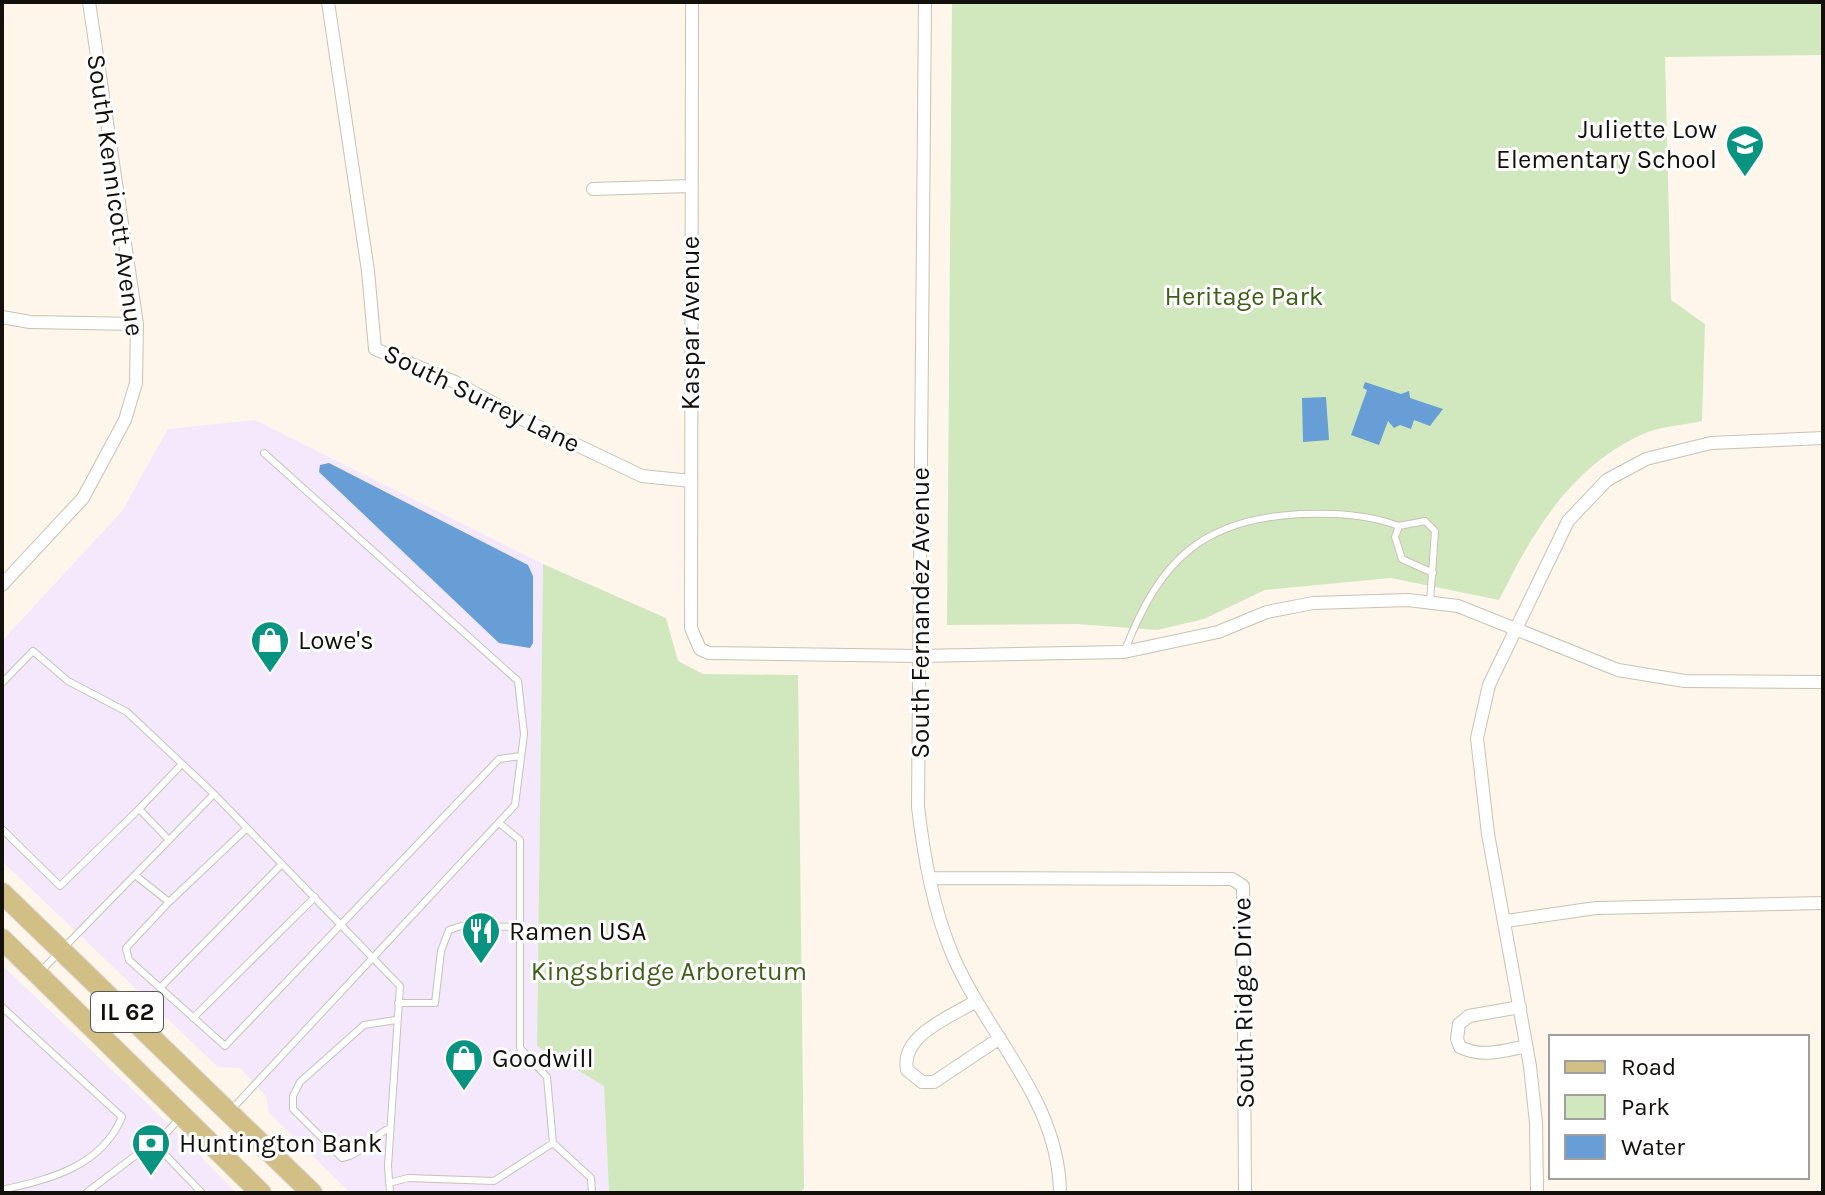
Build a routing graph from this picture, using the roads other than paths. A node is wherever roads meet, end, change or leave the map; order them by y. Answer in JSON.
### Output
{"nodes":[{"id":1,"x":89,"y":2,"type":"edge"},
{"id":2,"x":328,"y":2,"type":"edge"},
{"id":3,"x":692,"y":2,"type":"edge"},
{"id":4,"x":925,"y":2,"type":"edge"},
{"id":5,"x":690,"y":186,"type":"junction"},
{"id":6,"x":593,"y":189,"type":"dead end"},
{"id":7,"x":2,"y":317,"type":"edge"},
{"id":8,"x":137,"y":324,"type":"junction"},
{"id":9,"x":1823,"y":438,"type":"edge"},
{"id":10,"x":264,"y":453,"type":"dead end"},
{"id":11,"x":691,"y":481,"type":"junction"},
{"id":12,"x":1399,"y":526,"type":"junction"},
{"id":13,"x":1433,"y":573,"type":"junction"},
{"id":14,"x":2,"y":585,"type":"edge"},
{"id":15,"x":1430,"y":602,"type":"junction"},
{"id":16,"x":1514,"y":629,"type":"junction"},
{"id":17,"x":1124,"y":652,"type":"junction"},
{"id":18,"x":919,"y":656,"type":"junction"},
{"id":19,"x":1823,"y":682,"type":"edge"},
{"id":20,"x":2,"y":683,"type":"edge"},
{"id":21,"x":521,"y":756,"type":"junction"},
{"id":22,"x":182,"y":764,"type":"junction"},
{"id":23,"x":214,"y":794,"type":"junction"},
{"id":24,"x":139,"y":809,"type":"junction"},
{"id":25,"x":499,"y":823,"type":"junction"},
{"id":26,"x":247,"y":828,"type":"junction"},
{"id":27,"x":2,"y":829,"type":"edge"},
{"id":28,"x":169,"y":840,"type":"junction"},
{"id":29,"x":282,"y":864,"type":"junction"},
{"id":30,"x":135,"y":875,"type":"junction"},
{"id":31,"x":930,"y":878,"type":"junction"},
{"id":32,"x":2,"y":893,"type":"edge"},
{"id":33,"x":315,"y":897,"type":"junction"},
{"id":34,"x":169,"y":902,"type":"junction"},
{"id":35,"x":1823,"y":903,"type":"edge"},
{"id":36,"x":1506,"y":921,"type":"junction"},
{"id":37,"x":342,"y":925,"type":"junction"},
{"id":38,"x":520,"y":927,"type":"junction"},
{"id":39,"x":2,"y":939,"type":"edge"},
{"id":40,"x":61,"y":948,"type":"junction"},
{"id":41,"x":373,"y":956,"type":"junction"},
{"id":42,"x":38,"y":975,"type":"junction"},
{"id":43,"x":160,"y":988,"type":"junction"},
{"id":44,"x":976,"y":1001,"type":"junction"},
{"id":45,"x":398,"y":1003,"type":"junction"},
{"id":46,"x":2,"y":1007,"type":"edge"},
{"id":47,"x":1520,"y":1007,"type":"junction"},
{"id":48,"x":193,"y":1018,"type":"junction"},
{"id":49,"x":396,"y":1020,"type":"junction"},
{"id":50,"x":1000,"y":1038,"type":"junction"},
{"id":51,"x":1526,"y":1046,"type":"junction"},
{"id":52,"x":229,"y":1112,"type":"junction"},
{"id":53,"x":180,"y":1117,"type":"junction"},
{"id":54,"x":390,"y":1128,"type":"junction"},
{"id":55,"x":154,"y":1143,"type":"junction"},
{"id":56,"x":553,"y":1143,"type":"junction"},
{"id":57,"x":389,"y":1183,"type":"junction"},
{"id":58,"x":99,"y":1189,"type":"edge"},
{"id":59,"x":2,"y":1190,"type":"edge"},
{"id":60,"x":86,"y":1193,"type":"edge"},
{"id":61,"x":202,"y":1193,"type":"edge"},
{"id":62,"x":261,"y":1193,"type":"edge"},
{"id":63,"x":312,"y":1193,"type":"edge"},
{"id":64,"x":390,"y":1193,"type":"edge"},
{"id":65,"x":592,"y":1193,"type":"edge"},
{"id":66,"x":1060,"y":1193,"type":"edge"},
{"id":67,"x":1245,"y":1193,"type":"edge"},
{"id":68,"x":1537,"y":1193,"type":"edge"}],
"edges":[{"from":1,"to":8,"type":"street","name":"South Kennicott Avenue"},
{"from":2,"to":11,"type":"street","name":"South Surrey Lane"},
{"from":3,"to":5,"type":"street","name":"Kaspar Avenue"},
{"from":4,"to":18,"type":"street","name":"South Fernandez Avenue"},
{"from":5,"to":6,"type":"street"},
{"from":5,"to":11,"type":"street","name":"Kaspar Avenue"},
{"from":7,"to":8,"type":"street"},
{"from":8,"to":14,"type":"street","name":"South Kennicott Avenue"},
{"from":9,"to":16,"type":"street"},
{"from":10,"to":21,"type":"lane"},
{"from":11,"to":18,"type":"street","name":"Kaspar Avenue"},
{"from":12,"to":13,"type":"lane"},
{"from":12,"to":13,"type":"lane"},
{"from":12,"to":17,"type":"lane"},
{"from":13,"to":15,"type":"lane"},
{"from":15,"to":16,"type":"street"},
{"from":15,"to":17,"type":"street"},
{"from":16,"to":19,"type":"street"},
{"from":16,"to":36,"type":"street"},
{"from":17,"to":18,"type":"street"},
{"from":18,"to":31,"type":"street","name":"South Fernandez Avenue"},
{"from":20,"to":22,"type":"lane"},
{"from":21,"to":25,"type":"lane"},
{"from":21,"to":37,"type":"lane"},
{"from":22,"to":23,"type":"lane"},
{"from":22,"to":24,"type":"lane"},
{"from":23,"to":26,"type":"lane"},
{"from":23,"to":28,"type":"lane"},
{"from":24,"to":27,"type":"lane"},
{"from":24,"to":28,"type":"lane"},
{"from":25,"to":38,"type":"lane"},
{"from":25,"to":41,"type":"lane"},
{"from":26,"to":29,"type":"lane"},
{"from":26,"to":34,"type":"lane"},
{"from":28,"to":30,"type":"lane"},
{"from":29,"to":33,"type":"lane"},
{"from":29,"to":43,"type":"lane"},
{"from":30,"to":34,"type":"lane"},
{"from":30,"to":40,"type":"lane"},
{"from":31,"to":44,"type":"street","name":"South Fernandez Avenue"},
{"from":31,"to":67,"type":"street","name":"South Ridge Drive"},
{"from":32,"to":40,"type":"main road","number":"IL 62"},
{"from":33,"to":37,"type":"lane"},
{"from":33,"to":48,"type":"lane"},
{"from":34,"to":43,"type":"lane"},
{"from":35,"to":36,"type":"street"},
{"from":36,"to":47,"type":"street"},
{"from":37,"to":41,"type":"lane"},
{"from":37,"to":48,"type":"lane"},
{"from":38,"to":45,"type":"lane"},
{"from":38,"to":56,"type":"lane"},
{"from":39,"to":42,"type":"main road","number":"IL 62"},
{"from":40,"to":42,"type":"lane"},
{"from":40,"to":52,"type":"main road","number":"IL 62"},
{"from":41,"to":45,"type":"lane"},
{"from":41,"to":52,"type":"lane"},
{"from":42,"to":53,"type":"main road","number":"IL 62"},
{"from":43,"to":48,"type":"lane"},
{"from":44,"to":50,"type":"street","name":"South Fernandez Avenue"},
{"from":44,"to":50,"type":"street"},
{"from":45,"to":49,"type":"lane"},
{"from":46,"to":59,"type":"lane"},
{"from":47,"to":51,"type":"street"},
{"from":47,"to":51,"type":"street"},
{"from":49,"to":54,"type":"lane"},
{"from":49,"to":54,"type":"lane"},
{"from":50,"to":66,"type":"street","name":"South Fernandez Avenue"},
{"from":51,"to":68,"type":"street"},
{"from":52,"to":63,"type":"main road","number":"IL 62"},
{"from":53,"to":55,"type":"lane"},
{"from":53,"to":62,"type":"main road","number":"IL 62"},
{"from":54,"to":57,"type":"lane"},
{"from":55,"to":58,"type":"lane"},
{"from":55,"to":61,"type":"lane"},
{"from":56,"to":57,"type":"lane"},
{"from":56,"to":65,"type":"lane"},
{"from":57,"to":64,"type":"lane"},
{"from":58,"to":60,"type":"lane"}]}
